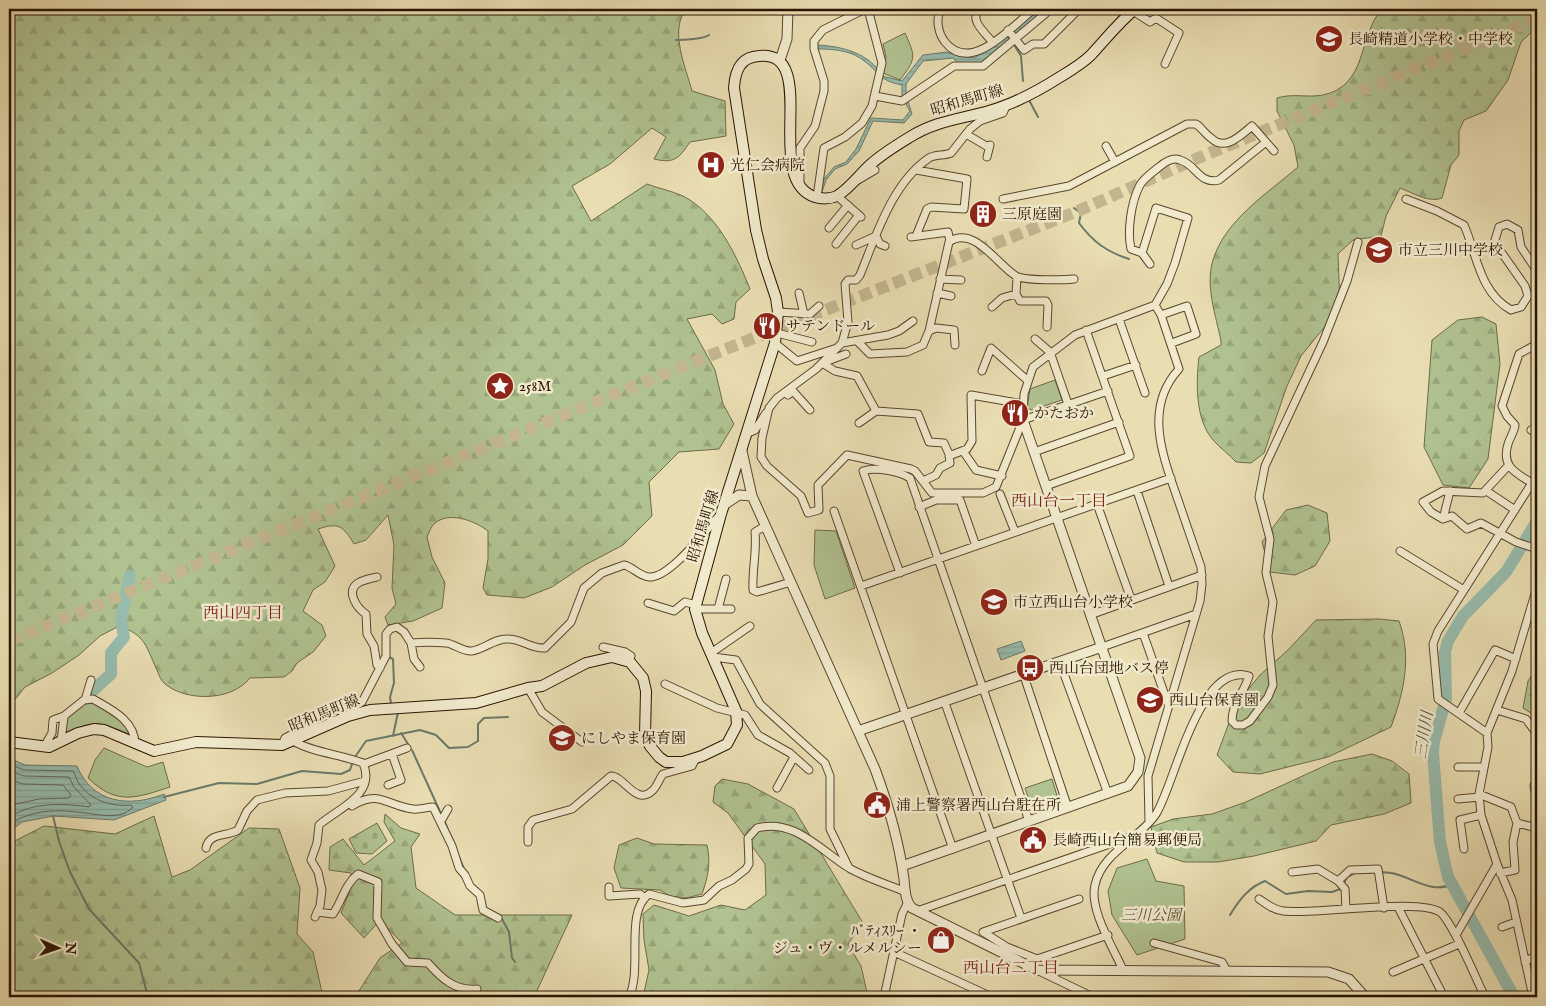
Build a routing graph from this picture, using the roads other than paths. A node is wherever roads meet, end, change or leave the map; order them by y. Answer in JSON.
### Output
{"nodes":[{"id":1,"x":788,"y":9,"type":"edge"},
{"id":2,"x":866,"y":9,"type":"edge"},
{"id":3,"x":940,"y":9,"type":"edge"},
{"id":4,"x":979,"y":9,"type":"edge"},
{"id":5,"x":1034,"y":9,"type":"edge"},
{"id":6,"x":1051,"y":9,"type":"edge"},
{"id":7,"x":1079,"y":9,"type":"edge"},
{"id":8,"x":1134,"y":10,"type":"edge"},
{"id":9,"x":1008,"y":30,"type":"junction"},
{"id":10,"x":1014,"y":38,"type":"junction"},
{"id":11,"x":992,"y":43,"type":"junction"},
{"id":12,"x":780,"y":60,"type":"junction"},
{"id":13,"x":1164,"y":64,"type":"dead end"},
{"id":14,"x":875,"y":96,"type":"junction"},
{"id":15,"x":1006,"y":106,"type":"junction"},
{"id":16,"x":966,"y":134,"type":"junction"},
{"id":17,"x":1266,"y":142,"type":"junction"},
{"id":18,"x":1106,"y":146,"type":"dead end"},
{"id":19,"x":1274,"y":151,"type":"dead end"},
{"id":20,"x":987,"y":158,"type":"dead end"},
{"id":21,"x":1115,"y":162,"type":"junction"},
{"id":22,"x":875,"y":170,"type":"dead end"},
{"id":23,"x":916,"y":170,"type":"junction"},
{"id":24,"x":855,"y":180,"type":"junction"},
{"id":25,"x":800,"y":186,"type":"junction"},
{"id":26,"x":837,"y":196,"type":"junction"},
{"id":27,"x":817,"y":197,"type":"junction"},
{"id":28,"x":1003,"y":199,"type":"dead end"},
{"id":29,"x":1406,"y":199,"type":"dead end"},
{"id":30,"x":848,"y":205,"type":"junction"},
{"id":31,"x":829,"y":228,"type":"dead end"},
{"id":32,"x":876,"y":236,"type":"junction"},
{"id":33,"x":950,"y":241,"type":"junction"},
{"id":34,"x":1358,"y":242,"type":"dead end"},
{"id":35,"x":836,"y":244,"type":"dead end"},
{"id":36,"x":856,"y":245,"type":"dead end"},
{"id":37,"x":885,"y":246,"type":"dead end"},
{"id":38,"x":1142,"y":253,"type":"junction"},
{"id":39,"x":1150,"y":264,"type":"dead end"},
{"id":40,"x":1537,"y":271,"type":"edge"},
{"id":41,"x":1017,"y":277,"type":"junction"},
{"id":42,"x":940,"y":279,"type":"junction"},
{"id":43,"x":1074,"y":279,"type":"dead end"},
{"id":44,"x":961,"y":280,"type":"dead end"},
{"id":45,"x":799,"y":293,"type":"dead end"},
{"id":46,"x":937,"y":293,"type":"junction"},
{"id":47,"x":1016,"y":294,"type":"junction"},
{"id":48,"x":951,"y":296,"type":"dead end"},
{"id":49,"x":1020,"y":301,"type":"junction"},
{"id":50,"x":1155,"y":305,"type":"junction"},
{"id":51,"x":819,"y":306,"type":"dead end"},
{"id":52,"x":992,"y":307,"type":"dead end"},
{"id":53,"x":1023,"y":309,"type":"dead end"},
{"id":54,"x":778,"y":312,"type":"junction"},
{"id":55,"x":804,"y":314,"type":"junction"},
{"id":56,"x":1161,"y":315,"type":"junction"},
{"id":57,"x":1119,"y":319,"type":"junction"},
{"id":58,"x":913,"y":321,"type":"dead end"},
{"id":59,"x":1047,"y":327,"type":"dead end"},
{"id":60,"x":1086,"y":330,"type":"junction"},
{"id":61,"x":929,"y":331,"type":"junction"},
{"id":62,"x":776,"y":338,"type":"junction"},
{"id":63,"x":1035,"y":339,"type":"dead end"},
{"id":64,"x":812,"y":342,"type":"dead end"},
{"id":65,"x":858,"y":342,"type":"junction"},
{"id":66,"x":1172,"y":343,"type":"junction"},
{"id":67,"x":1537,"y":344,"type":"edge"},
{"id":68,"x":840,"y":345,"type":"junction"},
{"id":69,"x":955,"y":345,"type":"dead end"},
{"id":70,"x":1050,"y":352,"type":"junction"},
{"id":71,"x":846,"y":354,"type":"dead end"},
{"id":72,"x":822,"y":363,"type":"junction"},
{"id":73,"x":1136,"y":365,"type":"junction"},
{"id":74,"x":982,"y":371,"type":"dead end"},
{"id":75,"x":1103,"y":376,"type":"junction"},
{"id":76,"x":1027,"y":380,"type":"junction"},
{"id":77,"x":1108,"y":391,"type":"junction"},
{"id":78,"x":1146,"y":393,"type":"dead end"},
{"id":79,"x":782,"y":395,"type":"junction"},
{"id":80,"x":1023,"y":404,"type":"junction"},
{"id":81,"x":1068,"y":404,"type":"junction"},
{"id":82,"x":769,"y":408,"type":"junction"},
{"id":83,"x":810,"y":410,"type":"dead end"},
{"id":84,"x":876,"y":411,"type":"junction"},
{"id":85,"x":1023,"y":420,"type":"junction"},
{"id":86,"x":1119,"y":422,"type":"junction"},
{"id":87,"x":859,"y":423,"type":"dead end"},
{"id":88,"x":748,"y":432,"type":"junction"},
{"id":89,"x":742,"y":451,"type":"junction"},
{"id":90,"x":963,"y":451,"type":"junction"},
{"id":91,"x":1034,"y":452,"type":"junction"},
{"id":92,"x":949,"y":456,"type":"junction"},
{"id":93,"x":1508,"y":466,"type":"junction"},
{"id":94,"x":1537,"y":475,"type":"edge"},
{"id":95,"x":1002,"y":476,"type":"junction"},
{"id":96,"x":1171,"y":478,"type":"junction"},
{"id":97,"x":923,"y":481,"type":"junction"},
{"id":98,"x":1532,"y":482,"type":"junction"},
{"id":99,"x":1046,"y":486,"type":"junction"},
{"id":100,"x":1136,"y":490,"type":"junction"},
{"id":101,"x":1450,"y":492,"type":"junction"},
{"id":102,"x":1488,"y":492,"type":"dead end"},
{"id":103,"x":1000,"y":494,"type":"dead end"},
{"id":104,"x":752,"y":496,"type":"junction"},
{"id":105,"x":1097,"y":504,"type":"junction"},
{"id":106,"x":919,"y":507,"type":"junction"},
{"id":107,"x":722,"y":510,"type":"junction"},
{"id":108,"x":1515,"y":510,"type":"junction"},
{"id":109,"x":834,"y":511,"type":"dead end"},
{"id":110,"x":1056,"y":518,"type":"junction"},
{"id":111,"x":1443,"y":519,"type":"junction"},
{"id":112,"x":765,"y":526,"type":"junction"},
{"id":113,"x":1015,"y":532,"type":"junction"},
{"id":114,"x":1500,"y":534,"type":"junction"},
{"id":115,"x":976,"y":546,"type":"junction"},
{"id":116,"x":1536,"y":549,"type":"edge"},
{"id":117,"x":1400,"y":551,"type":"dead end"},
{"id":118,"x":938,"y":560,"type":"junction"},
{"id":119,"x":900,"y":572,"type":"junction"},
{"id":120,"x":1202,"y":575,"type":"junction"},
{"id":121,"x":378,"y":577,"type":"dead end"},
{"id":122,"x":726,"y":579,"type":"dead end"},
{"id":123,"x":791,"y":582,"type":"junction"},
{"id":124,"x":861,"y":586,"type":"junction"},
{"id":125,"x":1169,"y":586,"type":"junction"},
{"id":126,"x":1537,"y":587,"type":"edge"},
{"id":127,"x":1464,"y":590,"type":"junction"},
{"id":128,"x":1131,"y":599,"type":"junction"},
{"id":129,"x":648,"y":603,"type":"dead end"},
{"id":130,"x":696,"y":607,"type":"junction"},
{"id":131,"x":718,"y":609,"type":"junction"},
{"id":132,"x":731,"y":609,"type":"dead end"},
{"id":133,"x":1196,"y":614,"type":"junction"},
{"id":134,"x":1090,"y":615,"type":"junction"},
{"id":135,"x":750,"y":626,"type":"dead end"},
{"id":136,"x":1143,"y":633,"type":"junction"},
{"id":137,"x":411,"y":643,"type":"junction"},
{"id":138,"x":603,"y":647,"type":"dead end"},
{"id":139,"x":1102,"y":648,"type":"junction"},
{"id":140,"x":712,"y":655,"type":"junction"},
{"id":141,"x":1516,"y":659,"type":"junction"},
{"id":142,"x":628,"y":661,"type":"junction"},
{"id":143,"x":1060,"y":664,"type":"junction"},
{"id":144,"x":420,"y":667,"type":"dead end"},
{"id":145,"x":380,"y":668,"type":"junction"},
{"id":146,"x":1024,"y":676,"type":"junction"},
{"id":147,"x":91,"y":680,"type":"dead end"},
{"id":148,"x":665,"y":684,"type":"dead end"},
{"id":149,"x":528,"y":688,"type":"junction"},
{"id":150,"x":984,"y":689,"type":"junction"},
{"id":151,"x":85,"y":700,"type":"junction"},
{"id":152,"x":945,"y":702,"type":"junction"},
{"id":153,"x":1168,"y":704,"type":"junction"},
{"id":154,"x":1497,"y":710,"type":"junction"},
{"id":155,"x":736,"y":711,"type":"junction"},
{"id":156,"x":1459,"y":713,"type":"junction"},
{"id":157,"x":64,"y":716,"type":"junction"},
{"id":158,"x":905,"y":716,"type":"junction"},
{"id":159,"x":858,"y":731,"type":"junction"},
{"id":160,"x":1488,"y":733,"type":"junction"},
{"id":161,"x":1537,"y":734,"type":"edge"},
{"id":162,"x":61,"y":741,"type":"junction"},
{"id":163,"x":293,"y":741,"type":"junction"},
{"id":164,"x":9,"y":742,"type":"edge"},
{"id":165,"x":582,"y":742,"type":"dead end"},
{"id":166,"x":135,"y":744,"type":"junction"},
{"id":167,"x":282,"y":745,"type":"junction"},
{"id":168,"x":44,"y":747,"type":"junction"},
{"id":169,"x":407,"y":748,"type":"dead end"},
{"id":170,"x":392,"y":754,"type":"junction"},
{"id":171,"x":794,"y":757,"type":"junction"},
{"id":172,"x":696,"y":758,"type":"junction"},
{"id":173,"x":364,"y":764,"type":"junction"},
{"id":174,"x":1458,"y":767,"type":"dead end"},
{"id":175,"x":1484,"y":767,"type":"junction"},
{"id":176,"x":809,"y":770,"type":"dead end"},
{"id":177,"x":1138,"y":772,"type":"junction"},
{"id":178,"x":1148,"y":776,"type":"junction"},
{"id":179,"x":1537,"y":779,"type":"edge"},
{"id":180,"x":365,"y":781,"type":"junction"},
{"id":181,"x":388,"y":785,"type":"dead end"},
{"id":182,"x":777,"y":788,"type":"dead end"},
{"id":183,"x":1108,"y":794,"type":"junction"},
{"id":184,"x":1479,"y":796,"type":"junction"},
{"id":185,"x":1458,"y":799,"type":"dead end"},
{"id":186,"x":1537,"y":802,"type":"edge"},
{"id":187,"x":1068,"y":808,"type":"junction"},
{"id":188,"x":341,"y":810,"type":"junction"},
{"id":189,"x":1481,"y":815,"type":"junction"},
{"id":190,"x":1029,"y":821,"type":"junction"},
{"id":191,"x":1149,"y":821,"type":"junction"},
{"id":192,"x":1517,"y":823,"type":"junction"},
{"id":193,"x":1537,"y":828,"type":"edge"},
{"id":194,"x":991,"y":835,"type":"junction"},
{"id":195,"x":1133,"y":836,"type":"junction"},
{"id":196,"x":528,"y":842,"type":"dead end"},
{"id":197,"x":206,"y":848,"type":"dead end"},
{"id":198,"x":953,"y":849,"type":"junction"},
{"id":199,"x":1464,"y":849,"type":"dead end"},
{"id":200,"x":1497,"y":864,"type":"junction"},
{"id":201,"x":902,"y":866,"type":"junction"},
{"id":202,"x":850,"y":868,"type":"junction"},
{"id":203,"x":1292,"y":872,"type":"dead end"},
{"id":204,"x":1500,"y":874,"type":"junction"},
{"id":205,"x":1006,"y":879,"type":"junction"},
{"id":206,"x":1342,"y":884,"type":"junction"},
{"id":207,"x":609,"y":887,"type":"dead end"},
{"id":208,"x":906,"y":892,"type":"junction"},
{"id":209,"x":645,"y":898,"type":"junction"},
{"id":210,"x":1079,"y":899,"type":"dead end"},
{"id":211,"x":1259,"y":899,"type":"dead end"},
{"id":212,"x":908,"y":904,"type":"junction"},
{"id":213,"x":1398,"y":907,"type":"junction"},
{"id":214,"x":1384,"y":908,"type":"junction"},
{"id":215,"x":1346,"y":909,"type":"junction"},
{"id":216,"x":917,"y":911,"type":"junction"},
{"id":217,"x":498,"y":918,"type":"dead end"},
{"id":218,"x":1020,"y":918,"type":"junction"},
{"id":219,"x":1516,"y":922,"type":"junction"},
{"id":220,"x":1502,"y":927,"type":"dead end"},
{"id":221,"x":1456,"y":935,"type":"junction"},
{"id":222,"x":1108,"y":936,"type":"junction"},
{"id":223,"x":1154,"y":943,"type":"dead end"},
{"id":224,"x":1459,"y":944,"type":"junction"},
{"id":225,"x":894,"y":952,"type":"junction"},
{"id":226,"x":1535,"y":956,"type":"dead end"},
{"id":227,"x":1425,"y":958,"type":"junction"},
{"id":228,"x":1524,"y":962,"type":"junction"},
{"id":229,"x":1037,"y":970,"type":"junction"},
{"id":230,"x":1123,"y":970,"type":"junction"},
{"id":231,"x":1227,"y":971,"type":"junction"},
{"id":232,"x":1394,"y":972,"type":"dead end"},
{"id":233,"x":477,"y":989,"type":"dead end"},
{"id":234,"x":887,"y":996,"type":"edge"},
{"id":235,"x":1441,"y":996,"type":"edge"},
{"id":236,"x":629,"y":997,"type":"edge"},
{"id":237,"x":992,"y":997,"type":"edge"},
{"id":238,"x":1093,"y":997,"type":"edge"},
{"id":239,"x":1365,"y":997,"type":"edge"},
{"id":240,"x":1485,"y":997,"type":"edge"},
{"id":241,"x":1533,"y":997,"type":"edge"}],
"edges":[{"from":1,"to":12,"type":"street"},
{"from":2,"to":14,"type":"street"},
{"from":2,"to":25,"type":"street"},
{"from":3,"to":11,"type":"street"},
{"from":4,"to":11,"type":"street"},
{"from":5,"to":9,"type":"street"},
{"from":6,"to":10,"type":"street"},
{"from":7,"to":10,"type":"street"},
{"from":8,"to":13,"type":"street"},
{"from":8,"to":15,"type":"main road","name":"昭和馬町線"},
{"from":9,"to":10,"type":"street"},
{"from":9,"to":11,"type":"street"},
{"from":10,"to":14,"type":"street"},
{"from":12,"to":25,"type":"main road"},
{"from":12,"to":54,"type":"main road","name":"昭和馬町線"},
{"from":14,"to":27,"type":"street"},
{"from":15,"to":16,"type":"street"},
{"from":15,"to":24,"type":"main road","name":"昭和馬町線"},
{"from":16,"to":20,"type":"street"},
{"from":16,"to":23,"type":"street"},
{"from":17,"to":19,"type":"street"},
{"from":17,"to":21,"type":"street"},
{"from":17,"to":38,"type":"street"},
{"from":18,"to":21,"type":"street"},
{"from":21,"to":28,"type":"street"},
{"from":22,"to":24,"type":"street"},
{"from":23,"to":32,"type":"street"},
{"from":23,"to":33,"type":"street"},
{"from":24,"to":26,"type":"main road","name":"昭和馬町線"},
{"from":25,"to":27,"type":"main road"},
{"from":26,"to":27,"type":"main road"},
{"from":26,"to":30,"type":"street"},
{"from":29,"to":40,"type":"street"},
{"from":30,"to":31,"type":"street"},
{"from":30,"to":35,"type":"street"},
{"from":32,"to":36,"type":"street"},
{"from":32,"to":37,"type":"street"},
{"from":32,"to":68,"type":"street"},
{"from":33,"to":41,"type":"street"},
{"from":33,"to":42,"type":"street"},
{"from":34,"to":191,"type":"street"},
{"from":38,"to":39,"type":"street"},
{"from":38,"to":50,"type":"street"},
{"from":41,"to":43,"type":"street"},
{"from":41,"to":47,"type":"street"},
{"from":42,"to":44,"type":"street"},
{"from":42,"to":46,"type":"street"},
{"from":45,"to":55,"type":"street"},
{"from":46,"to":48,"type":"street"},
{"from":46,"to":61,"type":"street"},
{"from":47,"to":49,"type":"street"},
{"from":47,"to":52,"type":"street"},
{"from":49,"to":53,"type":"street"},
{"from":49,"to":59,"type":"street"},
{"from":50,"to":56,"type":"street"},
{"from":50,"to":57,"type":"street"},
{"from":51,"to":55,"type":"street"},
{"from":54,"to":55,"type":"street"},
{"from":54,"to":62,"type":"main road","name":"昭和馬町線"},
{"from":56,"to":66,"type":"street"},
{"from":56,"to":66,"type":"street"},
{"from":57,"to":60,"type":"street"},
{"from":57,"to":73,"type":"street"},
{"from":58,"to":65,"type":"street"},
{"from":60,"to":70,"type":"street"},
{"from":60,"to":75,"type":"street"},
{"from":61,"to":65,"type":"street"},
{"from":61,"to":69,"type":"street"},
{"from":62,"to":64,"type":"street"},
{"from":62,"to":68,"type":"street"},
{"from":62,"to":88,"type":"main road","name":"昭和馬町線"},
{"from":63,"to":70,"type":"street"},
{"from":65,"to":68,"type":"street"},
{"from":66,"to":96,"type":"street"},
{"from":67,"to":93,"type":"street"},
{"from":68,"to":72,"type":"street"},
{"from":70,"to":76,"type":"street"},
{"from":70,"to":81,"type":"street"},
{"from":71,"to":72,"type":"street"},
{"from":72,"to":79,"type":"street"},
{"from":72,"to":84,"type":"street"},
{"from":73,"to":75,"type":"street"},
{"from":73,"to":78,"type":"street"},
{"from":74,"to":76,"type":"street"},
{"from":75,"to":77,"type":"street"},
{"from":76,"to":80,"type":"street"},
{"from":77,"to":81,"type":"street"},
{"from":77,"to":86,"type":"street"},
{"from":79,"to":82,"type":"street"},
{"from":79,"to":83,"type":"street"},
{"from":80,"to":85,"type":"street"},
{"from":80,"to":90,"type":"street"},
{"from":81,"to":85,"type":"street"},
{"from":82,"to":88,"type":"street"},
{"from":82,"to":97,"type":"street"},
{"from":84,"to":87,"type":"street"},
{"from":84,"to":92,"type":"street"},
{"from":85,"to":91,"type":"street"},
{"from":85,"to":95,"type":"street"},
{"from":86,"to":91,"type":"street"},
{"from":86,"to":99,"type":"street"},
{"from":88,"to":89,"type":"main road","name":"昭和馬町線"},
{"from":89,"to":104,"type":"street"},
{"from":89,"to":107,"type":"main road","name":"昭和馬町線"},
{"from":90,"to":92,"type":"street"},
{"from":90,"to":95,"type":"street"},
{"from":91,"to":99,"type":"street"},
{"from":92,"to":97,"type":"street"},
{"from":93,"to":98,"type":"street"},
{"from":93,"to":101,"type":"street"},
{"from":94,"to":98,"type":"street"},
{"from":95,"to":97,"type":"street"},
{"from":96,"to":100,"type":"street"},
{"from":96,"to":120,"type":"street"},
{"from":98,"to":108,"type":"street"},
{"from":99,"to":110,"type":"street"},
{"from":100,"to":105,"type":"street"},
{"from":100,"to":125,"type":"street"},
{"from":101,"to":111,"type":"street"},
{"from":101,"to":111,"type":"street"},
{"from":102,"to":108,"type":"street"},
{"from":103,"to":113,"type":"street"},
{"from":104,"to":107,"type":"street"},
{"from":104,"to":112,"type":"street"},
{"from":105,"to":110,"type":"street"},
{"from":105,"to":128,"type":"street"},
{"from":106,"to":115,"type":"street"},
{"from":106,"to":118,"type":"street"},
{"from":106,"to":119,"type":"street"},
{"from":107,"to":130,"type":"main road","name":"昭和馬町線"},
{"from":107,"to":137,"type":"street"},
{"from":108,"to":114,"type":"street"},
{"from":109,"to":124,"type":"street"},
{"from":110,"to":113,"type":"street"},
{"from":110,"to":134,"type":"street"},
{"from":111,"to":114,"type":"street"},
{"from":112,"to":123,"type":"street"},
{"from":112,"to":123,"type":"street"},
{"from":113,"to":115,"type":"street"},
{"from":114,"to":116,"type":"street"},
{"from":114,"to":127,"type":"street"},
{"from":115,"to":118,"type":"street"},
{"from":117,"to":127,"type":"street"},
{"from":118,"to":119,"type":"street"},
{"from":118,"to":150,"type":"street"},
{"from":119,"to":124,"type":"street"},
{"from":120,"to":125,"type":"street"},
{"from":120,"to":133,"type":"street"},
{"from":121,"to":145,"type":"street"},
{"from":122,"to":131,"type":"street"},
{"from":123,"to":159,"type":"street"},
{"from":124,"to":158,"type":"street"},
{"from":125,"to":128,"type":"street"},
{"from":126,"to":141,"type":"street"},
{"from":127,"to":156,"type":"street"},
{"from":128,"to":134,"type":"street"},
{"from":129,"to":130,"type":"street"},
{"from":130,"to":131,"type":"street"},
{"from":130,"to":140,"type":"main road"},
{"from":131,"to":132,"type":"street"},
{"from":133,"to":136,"type":"street"},
{"from":133,"to":153,"type":"street"},
{"from":134,"to":139,"type":"street"},
{"from":135,"to":140,"type":"street"},
{"from":136,"to":139,"type":"street"},
{"from":136,"to":153,"type":"street"},
{"from":137,"to":144,"type":"street"},
{"from":137,"to":145,"type":"street"},
{"from":138,"to":142,"type":"street"},
{"from":139,"to":143,"type":"street"},
{"from":139,"to":177,"type":"street"},
{"from":140,"to":155,"type":"main road"},
{"from":140,"to":202,"type":"street"},
{"from":141,"to":154,"type":"street"},
{"from":141,"to":156,"type":"street"},
{"from":142,"to":149,"type":"main road","name":"昭和馬町線"},
{"from":142,"to":172,"type":"main road"},
{"from":143,"to":146,"type":"street"},
{"from":143,"to":183,"type":"street"},
{"from":145,"to":167,"type":"street"},
{"from":146,"to":150,"type":"street"},
{"from":146,"to":187,"type":"street"},
{"from":147,"to":151,"type":"street"},
{"from":148,"to":155,"type":"street"},
{"from":149,"to":163,"type":"main road","name":"昭和馬町線"},
{"from":149,"to":165,"type":"street"},
{"from":150,"to":152,"type":"street"},
{"from":150,"to":190,"type":"street"},
{"from":151,"to":157,"type":"street"},
{"from":151,"to":166,"type":"street"},
{"from":152,"to":158,"type":"street"},
{"from":152,"to":194,"type":"street"},
{"from":153,"to":178,"type":"street"},
{"from":154,"to":160,"type":"street"},
{"from":154,"to":161,"type":"street"},
{"from":155,"to":171,"type":"street"},
{"from":155,"to":172,"type":"main road"},
{"from":156,"to":160,"type":"street"},
{"from":157,"to":162,"type":"street"},
{"from":157,"to":168,"type":"street"},
{"from":158,"to":159,"type":"street"},
{"from":158,"to":198,"type":"street"},
{"from":159,"to":201,"type":"street"},
{"from":160,"to":175,"type":"street"},
{"from":162,"to":166,"type":"main road","name":"昭和馬町線"},
{"from":162,"to":168,"type":"main road","name":"昭和馬町線"},
{"from":163,"to":167,"type":"main road","name":"昭和馬町線"},
{"from":163,"to":173,"type":"street"},
{"from":164,"to":168,"type":"main road","name":"昭和馬町線"},
{"from":166,"to":167,"type":"main road","name":"昭和馬町線"},
{"from":169,"to":170,"type":"street"},
{"from":170,"to":173,"type":"street"},
{"from":170,"to":181,"type":"street"},
{"from":171,"to":176,"type":"street"},
{"from":171,"to":182,"type":"street"},
{"from":172,"to":196,"type":"street"},
{"from":173,"to":180,"type":"street"},
{"from":174,"to":175,"type":"street"},
{"from":175,"to":184,"type":"street"},
{"from":177,"to":178,"type":"street"},
{"from":177,"to":183,"type":"street"},
{"from":178,"to":191,"type":"street"},
{"from":179,"to":186,"type":"street"},
{"from":180,"to":188,"type":"street"},
{"from":180,"to":197,"type":"street"},
{"from":183,"to":187,"type":"street"},
{"from":184,"to":185,"type":"street"},
{"from":184,"to":189,"type":"street"},
{"from":184,"to":192,"type":"street"},
{"from":187,"to":190,"type":"street"},
{"from":188,"to":217,"type":"street"},
{"from":188,"to":233,"type":"street"},
{"from":189,"to":199,"type":"street"},
{"from":189,"to":200,"type":"street"},
{"from":190,"to":194,"type":"street"},
{"from":191,"to":195,"type":"street"},
{"from":192,"to":193,"type":"street"},
{"from":192,"to":204,"type":"street"},
{"from":194,"to":198,"type":"street"},
{"from":194,"to":205,"type":"street"},
{"from":195,"to":205,"type":"street"},
{"from":195,"to":222,"type":"street"},
{"from":198,"to":201,"type":"street"},
{"from":200,"to":204,"type":"street"},
{"from":200,"to":221,"type":"street"},
{"from":201,"to":208,"type":"street"},
{"from":202,"to":208,"type":"street"},
{"from":202,"to":209,"type":"street"},
{"from":203,"to":206,"type":"street"},
{"from":204,"to":219,"type":"street"},
{"from":205,"to":216,"type":"street"},
{"from":205,"to":218,"type":"street"},
{"from":206,"to":214,"type":"street"},
{"from":206,"to":215,"type":"street"},
{"from":207,"to":209,"type":"street"},
{"from":208,"to":212,"type":"street"},
{"from":209,"to":236,"type":"street"},
{"from":210,"to":218,"type":"street"},
{"from":211,"to":215,"type":"street"},
{"from":212,"to":216,"type":"street"},
{"from":212,"to":225,"type":"street"},
{"from":213,"to":214,"type":"street"},
{"from":213,"to":221,"type":"street"},
{"from":213,"to":227,"type":"street"},
{"from":214,"to":215,"type":"street"},
{"from":216,"to":229,"type":"street"},
{"from":218,"to":222,"type":"street"},
{"from":219,"to":220,"type":"street"},
{"from":219,"to":228,"type":"street"},
{"from":221,"to":224,"type":"street"},
{"from":222,"to":230,"type":"street"},
{"from":223,"to":231,"type":"street"},
{"from":224,"to":227,"type":"street"},
{"from":224,"to":240,"type":"street"},
{"from":225,"to":234,"type":"street"},
{"from":225,"to":237,"type":"street"},
{"from":226,"to":228,"type":"street"},
{"from":227,"to":232,"type":"street"},
{"from":227,"to":235,"type":"street"},
{"from":228,"to":241,"type":"street"},
{"from":229,"to":230,"type":"street"},
{"from":229,"to":238,"type":"street"},
{"from":230,"to":231,"type":"street"},
{"from":231,"to":239,"type":"street"}]}
